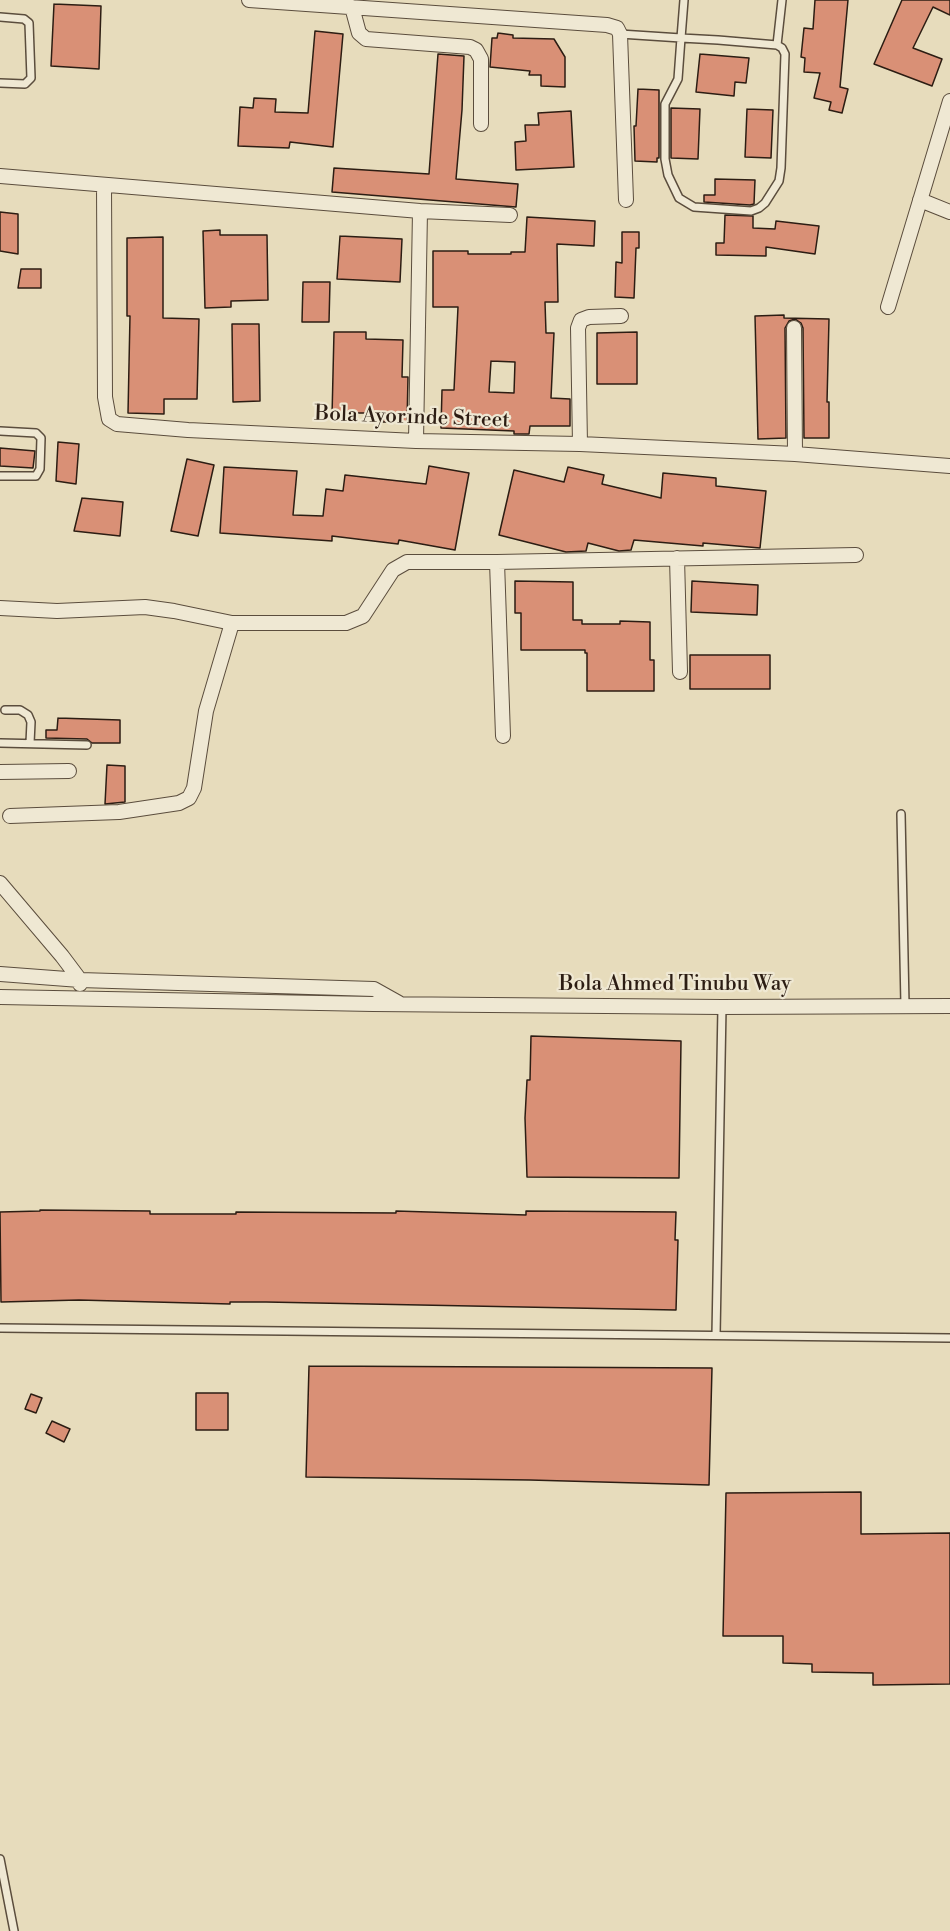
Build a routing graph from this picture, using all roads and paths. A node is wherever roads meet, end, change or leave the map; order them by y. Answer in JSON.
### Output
{"nodes":[{"id":1,"x":249,"y":0,"type":"edge"},
{"id":2,"x":684,"y":0,"type":"edge"},
{"id":3,"x":782,"y":0,"type":"edge"},
{"id":4,"x":301,"y":2,"type":"edge"},
{"id":5,"x":352,"y":7,"type":"junction"},
{"id":6,"x":0,"y":17,"type":"edge"},
{"id":7,"x":620,"y":34,"type":"junction"},
{"id":8,"x":681,"y":38,"type":"junction"},
{"id":9,"x":777,"y":45,"type":"junction"},
{"id":10,"x":0,"y":83,"type":"edge"},
{"id":11,"x":950,"y":101,"type":"edge"},
{"id":12,"x":481,"y":124,"type":"dead end"},
{"id":13,"x":0,"y":176,"type":"edge"},
{"id":14,"x":104,"y":184,"type":"junction"},
{"id":15,"x":626,"y":200,"type":"dead end"},
{"id":16,"x":920,"y":200,"type":"junction"},
{"id":17,"x":420,"y":211,"type":"junction"},
{"id":18,"x":950,"y":212,"type":"edge"},
{"id":19,"x":510,"y":215,"type":"dead end"},
{"id":20,"x":888,"y":307,"type":"dead end"},
{"id":21,"x":621,"y":316,"type":"dead end"},
{"id":22,"x":794,"y":328,"type":"dead end"},
{"id":23,"x":0,"y":431,"type":"edge"},
{"id":24,"x":416,"y":441,"type":"junction"},
{"id":25,"x":580,"y":444,"type":"junction"},
{"id":26,"x":795,"y":454,"type":"junction"},
{"id":27,"x":950,"y":466,"type":"edge"},
{"id":28,"x":0,"y":476,"type":"edge"},
{"id":29,"x":856,"y":555,"type":"dead end"},
{"id":30,"x":677,"y":558,"type":"junction"},
{"id":31,"x":497,"y":562,"type":"junction"},
{"id":32,"x":0,"y":608,"type":"edge"},
{"id":33,"x":232,"y":623,"type":"junction"},
{"id":34,"x":680,"y":672,"type":"dead end"},
{"id":35,"x":4,"y":710,"type":"dead end"},
{"id":36,"x":503,"y":736,"type":"dead end"},
{"id":37,"x":0,"y":743,"type":"edge"},
{"id":38,"x":30,"y":743,"type":"junction"},
{"id":39,"x":87,"y":745,"type":"dead end"},
{"id":40,"x":69,"y":771,"type":"dead end"},
{"id":41,"x":0,"y":772,"type":"edge"},
{"id":42,"x":901,"y":814,"type":"dead end"},
{"id":43,"x":10,"y":816,"type":"dead end"},
{"id":44,"x":0,"y":883,"type":"edge"},
{"id":45,"x":0,"y":974,"type":"edge"},
{"id":46,"x":80,"y":980,"type":"junction"},
{"id":47,"x":0,"y":997,"type":"edge"},
{"id":48,"x":81,"y":997,"type":"junction"},
{"id":49,"x":400,"y":1004,"type":"junction"},
{"id":50,"x":905,"y":1005,"type":"junction"},
{"id":51,"x":950,"y":1006,"type":"edge"},
{"id":52,"x":722,"y":1007,"type":"junction"},
{"id":53,"x":0,"y":1328,"type":"edge"},
{"id":54,"x":716,"y":1335,"type":"junction"},
{"id":55,"x":950,"y":1338,"type":"edge"},
{"id":56,"x":0,"y":1859,"type":"edge"},
{"id":57,"x":14,"y":1931,"type":"edge"}],
"edges":[{"from":1,"to":4,"type":"street"},
{"from":2,"to":8,"type":"lane"},
{"from":3,"to":9,"type":"lane"},
{"from":4,"to":5,"type":"street"},
{"from":5,"to":7,"type":"street"},
{"from":5,"to":12,"type":"street"},
{"from":6,"to":10,"type":"lane"},
{"from":7,"to":8,"type":"lane"},
{"from":7,"to":15,"type":"street"},
{"from":8,"to":9,"type":"lane"},
{"from":8,"to":9,"type":"lane"},
{"from":11,"to":16,"type":"street"},
{"from":13,"to":14,"type":"street"},
{"from":14,"to":17,"type":"street"},
{"from":14,"to":24,"type":"street","name":"Bola Ayorinde Street"},
{"from":16,"to":18,"type":"street"},
{"from":16,"to":20,"type":"street"},
{"from":17,"to":19,"type":"street"},
{"from":17,"to":24,"type":"street"},
{"from":21,"to":25,"type":"street"},
{"from":22,"to":26,"type":"street"},
{"from":23,"to":28,"type":"lane"},
{"from":24,"to":25,"type":"street","name":"Bola Ayorinde Street"},
{"from":25,"to":26,"type":"street","name":"Bola Ayorinde Street"},
{"from":26,"to":27,"type":"street","name":"Bola Ayorinde Street"},
{"from":29,"to":30,"type":"street"},
{"from":30,"to":31,"type":"street"},
{"from":30,"to":34,"type":"street"},
{"from":31,"to":33,"type":"street"},
{"from":31,"to":36,"type":"street"},
{"from":32,"to":33,"type":"street"},
{"from":33,"to":43,"type":"street"},
{"from":35,"to":38,"type":"lane"},
{"from":37,"to":38,"type":"lane"},
{"from":38,"to":39,"type":"lane"},
{"from":40,"to":41,"type":"street"},
{"from":42,"to":50,"type":"lane"},
{"from":44,"to":46,"type":"street"},
{"from":45,"to":46,"type":"street"},
{"from":46,"to":48,"type":"street"},
{"from":46,"to":49,"type":"street"},
{"from":47,"to":48,"type":"street","name":"Bola Ahmed Tinubu Way"},
{"from":48,"to":49,"type":"street","name":"Bola Ahmed Tinubu Way"},
{"from":49,"to":52,"type":"street","name":"Bola Ahmed Tinubu Way"},
{"from":50,"to":51,"type":"street","name":"Bola Ahmed Tinubu Way"},
{"from":50,"to":52,"type":"street","name":"Bola Ahmed Tinubu Way"},
{"from":52,"to":54,"type":"lane"},
{"from":53,"to":54,"type":"lane"},
{"from":54,"to":55,"type":"lane"},
{"from":56,"to":57,"type":"lane"}]}
